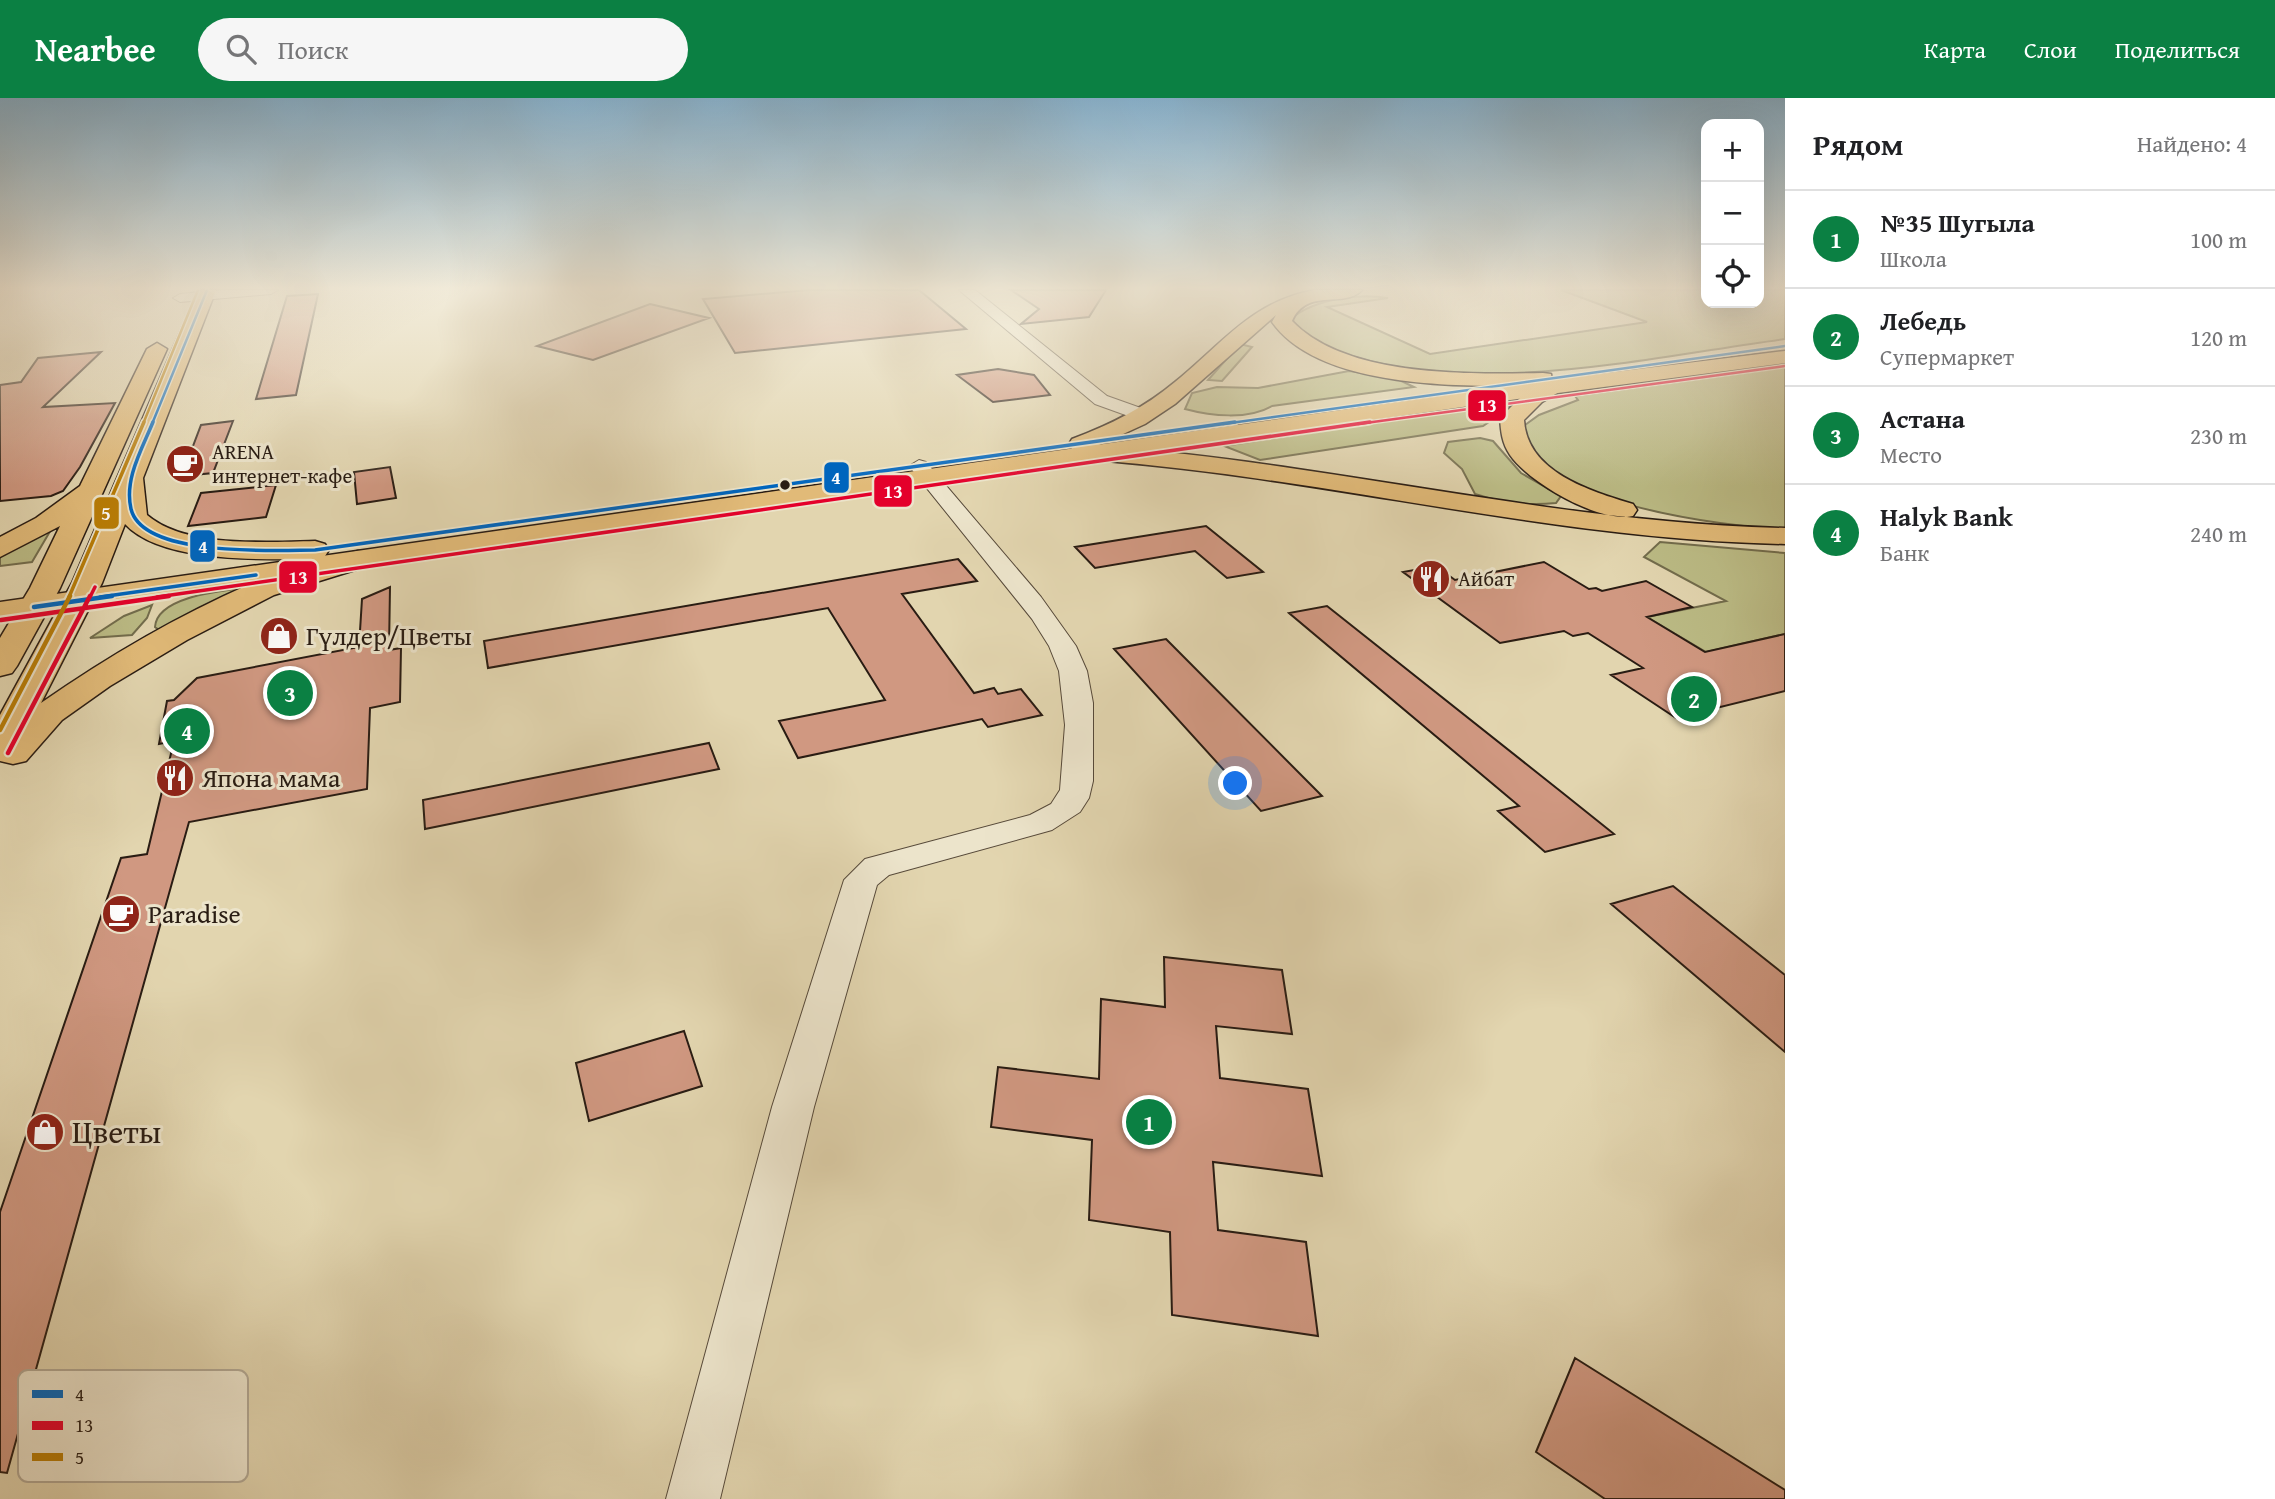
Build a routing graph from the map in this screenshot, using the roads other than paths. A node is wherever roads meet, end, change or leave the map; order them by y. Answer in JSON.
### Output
{"nodes":[{"id":1,"x":161,"y":355,"type":"edge"},
{"id":2,"x":172,"y":355,"type":"edge"},
{"id":3,"x":1047,"y":355,"type":"edge"},
{"id":4,"x":1219,"y":355,"type":"edge"},
{"id":5,"x":1338,"y":355,"type":"edge"},
{"id":6,"x":1725,"y":355,"type":"edge"},
{"id":7,"x":1785,"y":357,"type":"edge"},
{"id":8,"x":1550,"y":383,"type":"junction"},
{"id":9,"x":1145,"y":416,"type":"junction"},
{"id":10,"x":1086,"y":449,"type":"junction"},
{"id":11,"x":924,"y":472,"type":"junction"},
{"id":12,"x":130,"y":478,"type":"junction"},
{"id":13,"x":95,"y":481,"type":"junction"},
{"id":14,"x":1554,"y":481,"type":"junction"},
{"id":15,"x":1528,"y":511,"type":"junction"},
{"id":16,"x":1785,"y":536,"type":"edge"},
{"id":17,"x":0,"y":548,"type":"edge"},
{"id":18,"x":315,"y":551,"type":"junction"},
{"id":19,"x":358,"y":560,"type":"junction"},
{"id":20,"x":82,"y":592,"type":"junction"},
{"id":21,"x":0,"y":595,"type":"edge"},
{"id":22,"x":40,"y":597,"type":"junction"},
{"id":23,"x":0,"y":611,"type":"edge"},
{"id":24,"x":0,"y":666,"type":"edge"},
{"id":25,"x":0,"y":749,"type":"edge"},
{"id":26,"x":0,"y":768,"type":"edge"},
{"id":27,"x":693,"y":1499,"type":"edge"}],
"edges":[{"from":1,"to":13,"type":"main road"},
{"from":2,"to":12,"type":"main road"},
{"from":3,"to":9,"type":"street"},
{"from":4,"to":9,"type":"main road"},
{"from":5,"to":8,"type":"main road"},
{"from":6,"to":8,"type":"main road"},
{"from":7,"to":8,"type":"main road"},
{"from":8,"to":10,"type":"main road"},
{"from":8,"to":14,"type":"main road"},
{"from":9,"to":10,"type":"main road"},
{"from":10,"to":11,"type":"main road"},
{"from":10,"to":15,"type":"main road"},
{"from":11,"to":18,"type":"main road"},
{"from":11,"to":19,"type":"main road"},
{"from":11,"to":27,"type":"street"},
{"from":12,"to":18,"type":"main road"},
{"from":12,"to":20,"type":"main road"},
{"from":13,"to":17,"type":"main road"},
{"from":13,"to":22,"type":"main road"},
{"from":14,"to":15,"type":"main road"},
{"from":14,"to":16,"type":"main road"},
{"from":15,"to":16,"type":"main road"},
{"from":18,"to":20,"type":"main road"},
{"from":19,"to":20,"type":"main road"},
{"from":19,"to":26,"type":"main road"},
{"from":20,"to":22,"type":"main road"},
{"from":20,"to":25,"type":"main road"},
{"from":21,"to":22,"type":"main road"},
{"from":22,"to":23,"type":"main road"},
{"from":22,"to":24,"type":"main road"}]}
